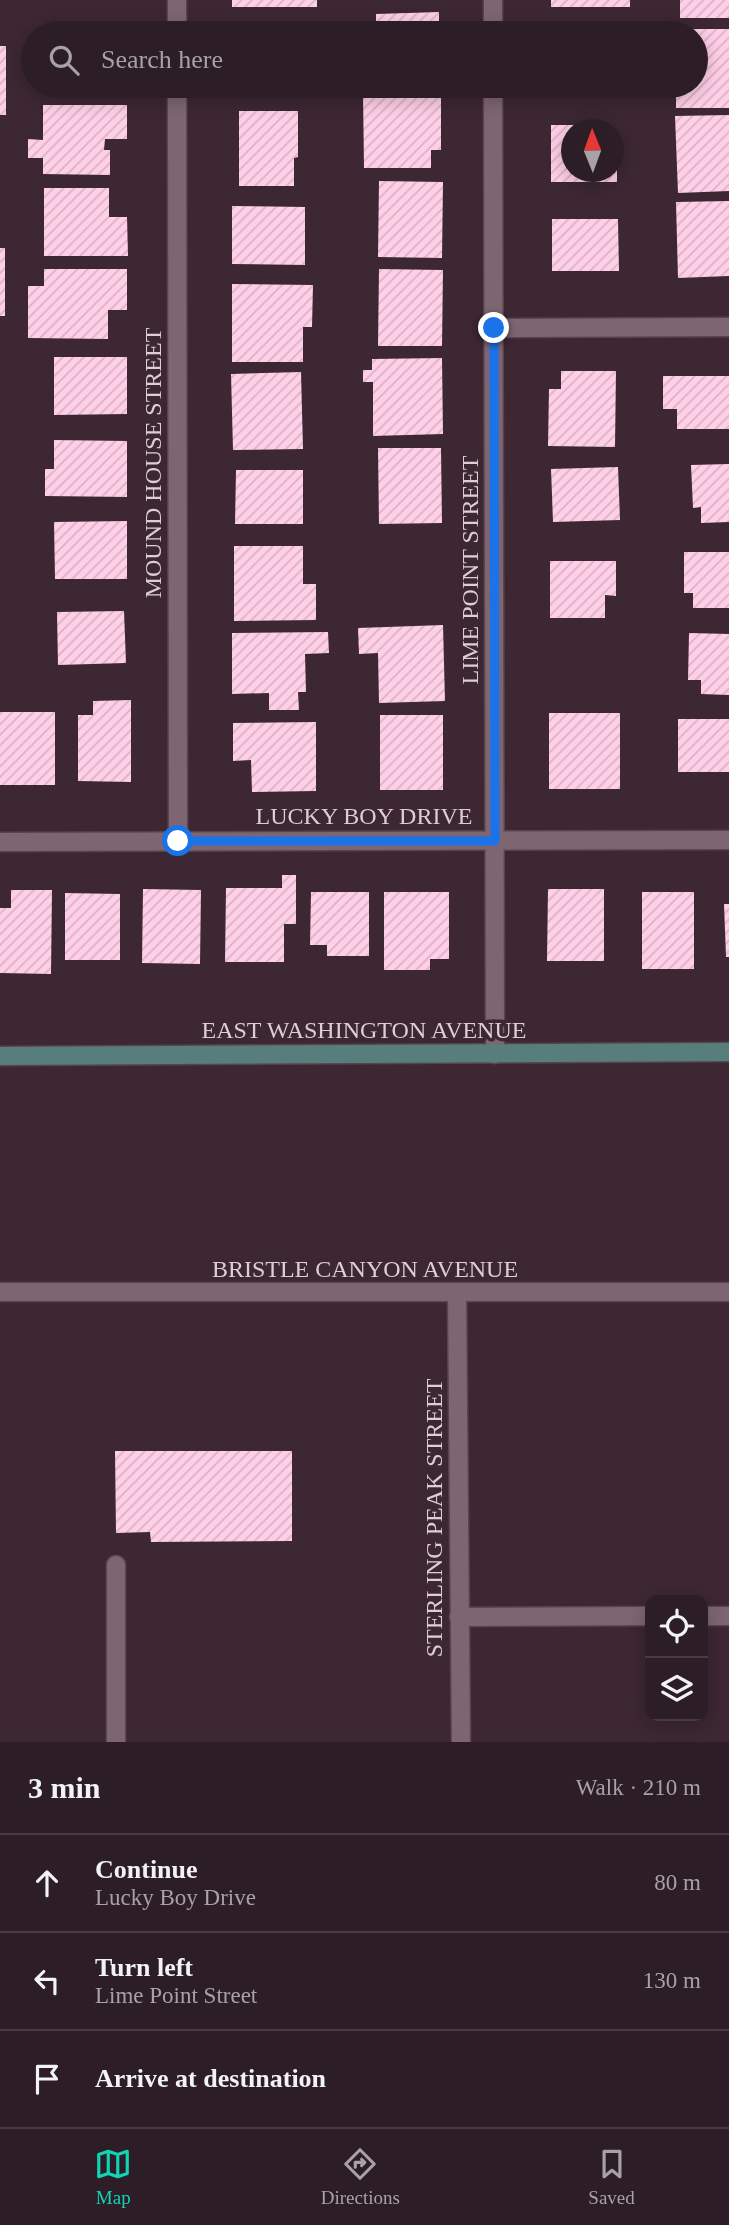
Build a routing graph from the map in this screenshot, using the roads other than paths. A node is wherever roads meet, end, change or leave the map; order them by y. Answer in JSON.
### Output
{"nodes":[{"id":1,"x":177,"y":0,"type":"edge"},
{"id":2,"x":493,"y":0,"type":"edge"},
{"id":3,"x":177,"y":21,"type":"edge"},
{"id":4,"x":493,"y":21,"type":"edge"},
{"id":5,"x":177,"y":98,"type":"edge"},
{"id":6,"x":493,"y":98,"type":"edge"},
{"id":7,"x":729,"y":327,"type":"edge"},
{"id":8,"x":494,"y":328,"type":"junction"},
{"id":9,"x":729,"y":840,"type":"edge"},
{"id":10,"x":178,"y":841,"type":"junction"},
{"id":11,"x":495,"y":841,"type":"junction"},
{"id":12,"x":0,"y":842,"type":"edge"},
{"id":13,"x":729,"y":1052,"type":"edge"},
{"id":14,"x":495,"y":1054,"type":"junction"},
{"id":15,"x":0,"y":1056,"type":"edge"},
{"id":16,"x":0,"y":1292,"type":"edge"},
{"id":17,"x":729,"y":1292,"type":"edge"},
{"id":18,"x":457,"y":1294,"type":"junction"},
{"id":19,"x":117,"y":1565,"type":"dead end"},
{"id":20,"x":645,"y":1616,"type":"edge"},
{"id":21,"x":708,"y":1616,"type":"edge"},
{"id":22,"x":729,"y":1616,"type":"edge"},
{"id":23,"x":459,"y":1617,"type":"junction"},
{"id":24,"x":116,"y":1742,"type":"edge"},
{"id":25,"x":461,"y":1742,"type":"edge"}],
"edges":[{"from":1,"to":3,"type":"street"},
{"from":2,"to":4,"type":"street"},
{"from":5,"to":10,"type":"street","name":"MOUND HOUSE STREET"},
{"from":6,"to":8,"type":"street","name":"LIME POINT STREET"},
{"from":7,"to":8,"type":"street"},
{"from":8,"to":11,"type":"street","name":"LIME POINT STREET"},
{"from":9,"to":11,"type":"street","name":"LUCKY BOY DRIVE"},
{"from":10,"to":11,"type":"street","name":"LUCKY BOY DRIVE"},
{"from":10,"to":12,"type":"street","name":"LUCKY BOY DRIVE"},
{"from":11,"to":14,"type":"street","name":"LIME POINT STREET"},
{"from":13,"to":14,"type":"main road","name":"EAST WASHINGTON AVENUE"},
{"from":14,"to":15,"type":"main road","name":"EAST WASHINGTON AVENUE"},
{"from":16,"to":18,"type":"street","name":"BRISTLE CANYON AVENUE"},
{"from":17,"to":18,"type":"street","name":"BRISTLE CANYON AVENUE"},
{"from":18,"to":23,"type":"street","name":"STERLING PEAK STREET"},
{"from":19,"to":24,"type":"street"},
{"from":20,"to":23,"type":"street"},
{"from":21,"to":22,"type":"street"},
{"from":23,"to":25,"type":"street","name":"STERLING PEAK STREET"}]}
